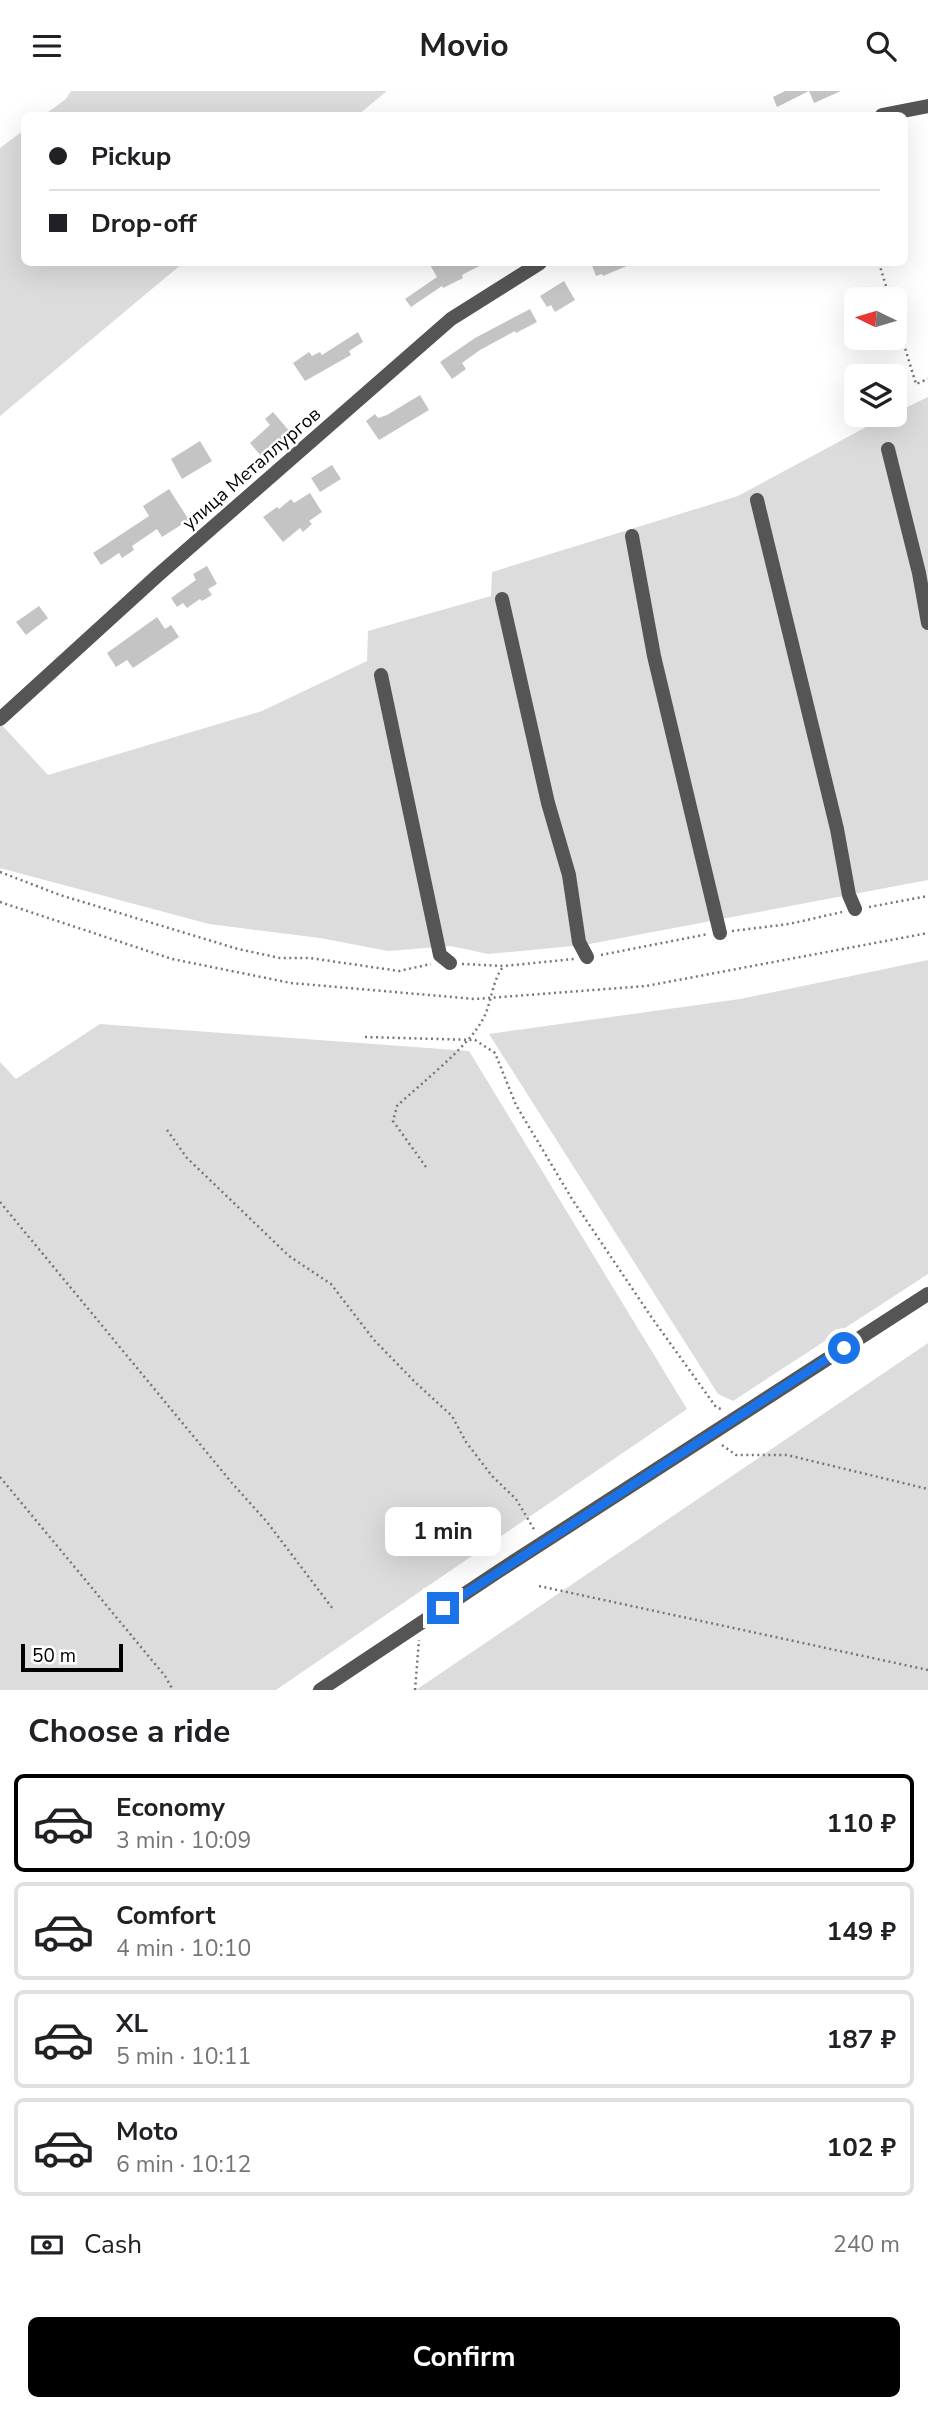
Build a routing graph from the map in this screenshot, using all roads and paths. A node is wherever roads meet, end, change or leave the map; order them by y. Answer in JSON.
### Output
{"nodes":[{"id":1,"x":928,"y":106,"type":"edge"},
{"id":2,"x":897,"y":112,"type":"edge"},
{"id":3,"x":535,"y":266,"type":"edge"},
{"id":4,"x":880,"y":266,"type":"edge"},
{"id":5,"x":886,"y":287,"type":"edge"},
{"id":6,"x":906,"y":350,"type":"edge"},
{"id":7,"x":928,"y":379,"type":"edge"},
{"id":8,"x":888,"y":449,"type":"dead end"},
{"id":9,"x":757,"y":500,"type":"dead end"},
{"id":10,"x":632,"y":536,"type":"dead end"},
{"id":11,"x":502,"y":599,"type":"dead end"},
{"id":12,"x":928,"y":623,"type":"edge"},
{"id":13,"x":381,"y":675,"type":"dead end"},
{"id":14,"x":0,"y":719,"type":"edge"},
{"id":15,"x":0,"y":872,"type":"edge"},
{"id":16,"x":928,"y":896,"type":"edge"},
{"id":17,"x":855,"y":909,"type":"junction"},
{"id":18,"x":720,"y":933,"type":"junction"},
{"id":19,"x":587,"y":957,"type":"junction"},
{"id":20,"x":450,"y":963,"type":"junction"},
{"id":21,"x":504,"y":966,"type":"junction"},
{"id":22,"x":365,"y":1037,"type":"dead end"},
{"id":23,"x":467,"y":1040,"type":"junction"},
{"id":24,"x":167,"y":1130,"type":"dead end"},
{"id":25,"x":426,"y":1167,"type":"dead end"},
{"id":26,"x":0,"y":1202,"type":"edge"},
{"id":27,"x":928,"y":1294,"type":"edge"},
{"id":28,"x":739,"y":1416,"type":"junction"},
{"id":29,"x":709,"y":1435,"type":"junction"},
{"id":30,"x":0,"y":1477,"type":"edge"},
{"id":31,"x":928,"y":1489,"type":"edge"},
{"id":32,"x":542,"y":1543,"type":"junction"},
{"id":33,"x":538,"y":1586,"type":"dead end"},
{"id":34,"x":333,"y":1609,"type":"dead end"},
{"id":35,"x":425,"y":1620,"type":"junction"},
{"id":36,"x":928,"y":1670,"type":"edge"},
{"id":37,"x":173,"y":1690,"type":"edge"},
{"id":38,"x":320,"y":1690,"type":"edge"},
{"id":39,"x":415,"y":1690,"type":"edge"}],
"edges":[{"from":1,"to":2,"type":"street"},
{"from":3,"to":14,"type":"street","name":"улица Металлургов"},
{"from":4,"to":5,"type":"path"},
{"from":6,"to":7,"type":"path"},
{"from":8,"to":12,"type":"street"},
{"from":9,"to":17,"type":"street"},
{"from":10,"to":18,"type":"street"},
{"from":11,"to":19,"type":"street"},
{"from":13,"to":20,"type":"street"},
{"from":15,"to":20,"type":"path"},
{"from":16,"to":17,"type":"path"},
{"from":17,"to":18,"type":"path"},
{"from":18,"to":19,"type":"path"},
{"from":19,"to":21,"type":"path"},
{"from":20,"to":21,"type":"path"},
{"from":21,"to":23,"type":"path"},
{"from":22,"to":23,"type":"path"},
{"from":23,"to":25,"type":"path"},
{"from":23,"to":28,"type":"path"},
{"from":24,"to":32,"type":"path"},
{"from":26,"to":34,"type":"path"},
{"from":27,"to":28,"type":"street"},
{"from":28,"to":29,"type":"street"},
{"from":29,"to":31,"type":"path"},
{"from":29,"to":32,"type":"street"},
{"from":30,"to":37,"type":"path"},
{"from":32,"to":35,"type":"street"},
{"from":33,"to":36,"type":"path"},
{"from":35,"to":38,"type":"street"},
{"from":35,"to":39,"type":"path"}]}
